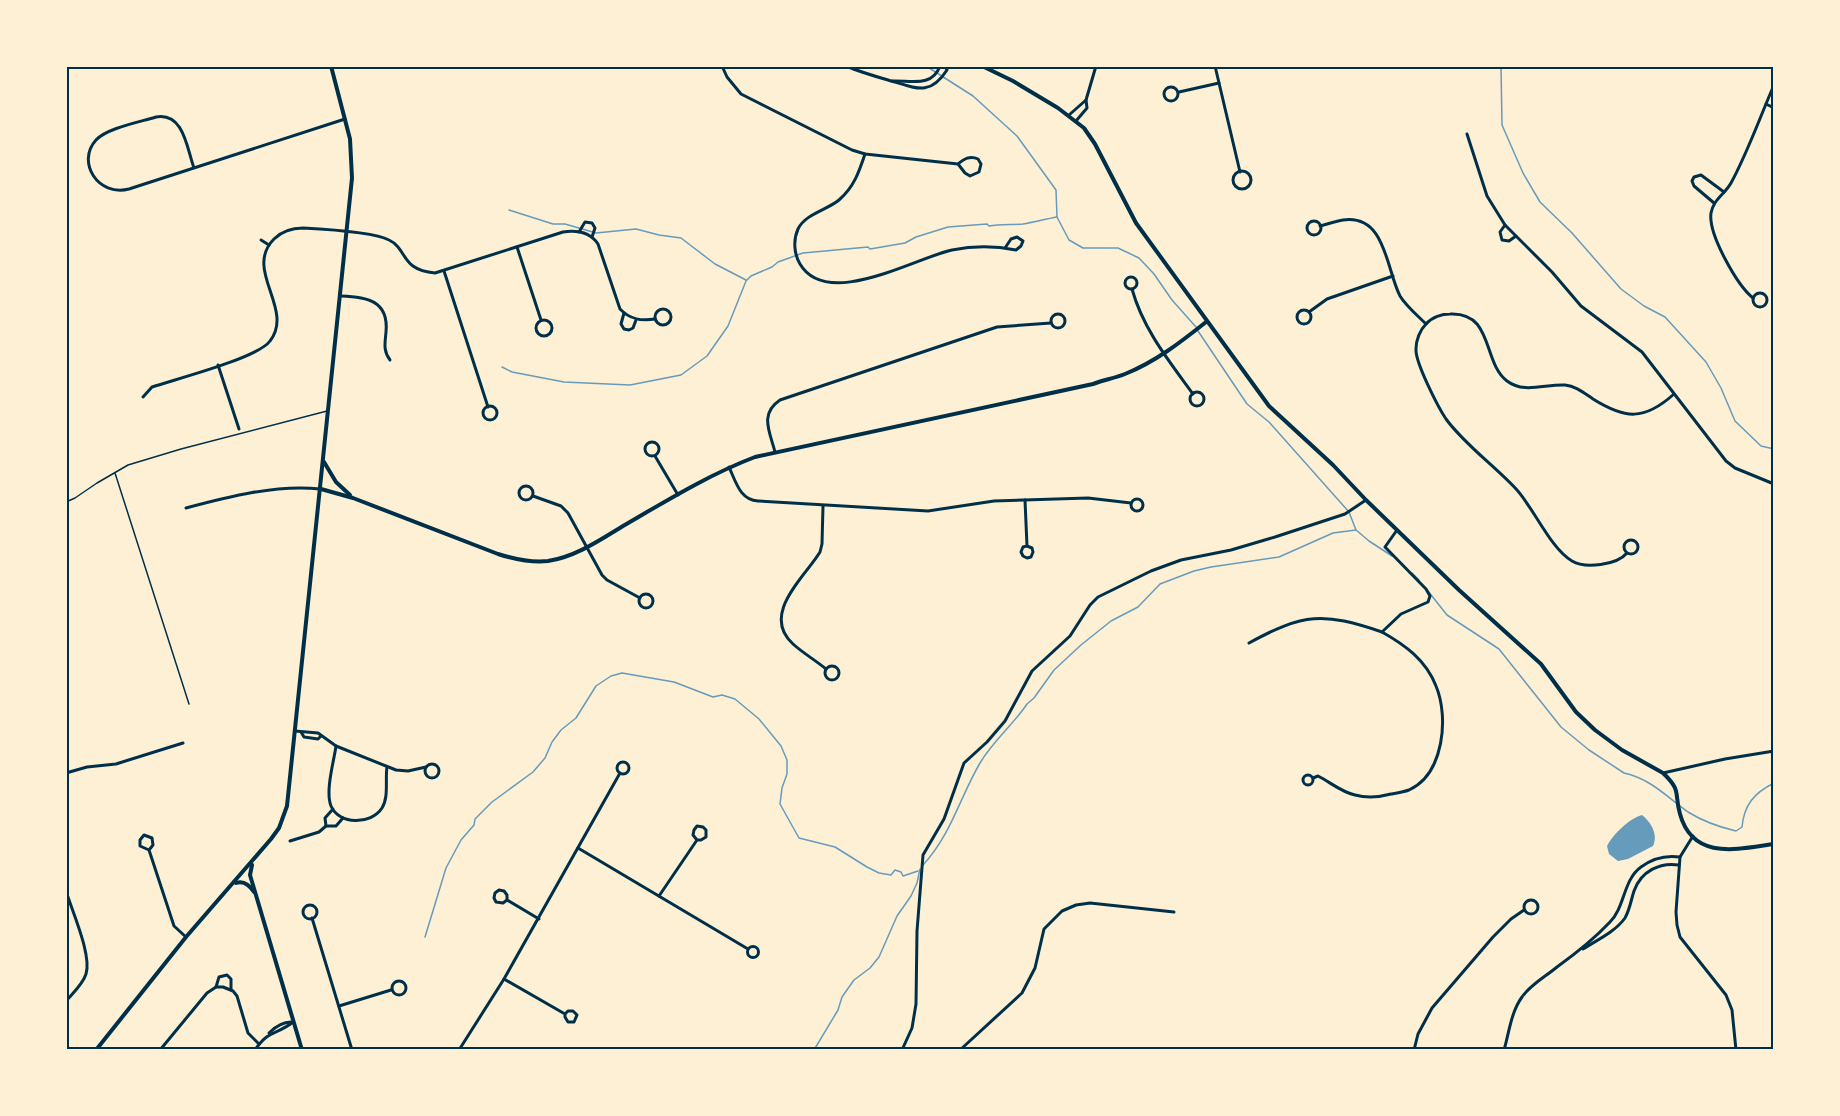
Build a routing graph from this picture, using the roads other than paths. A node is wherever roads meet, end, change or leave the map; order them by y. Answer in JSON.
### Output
{"nodes":[{"id":1,"x":331,"y":66,"type":"edge"},
{"id":2,"x":723,"y":66,"type":"edge"},
{"id":3,"x":846,"y":66,"type":"edge"},
{"id":4,"x":940,"y":66,"type":"edge"},
{"id":5,"x":945,"y":66,"type":"edge"},
{"id":6,"x":982,"y":66,"type":"edge"},
{"id":7,"x":1096,"y":66,"type":"edge"},
{"id":8,"x":1215,"y":66,"type":"edge"},
{"id":9,"x":891,"y":81,"type":"junction"},
{"id":10,"x":1219,"y":83,"type":"junction"},
{"id":11,"x":1774,"y":86,"type":"edge"},
{"id":12,"x":1179,"y":92,"type":"junction"},
{"id":13,"x":1086,"y":100,"type":"junction"},
{"id":14,"x":1766,"y":104,"type":"junction"},
{"id":15,"x":1774,"y":108,"type":"edge"},
{"id":16,"x":1069,"y":116,"type":"junction"},
{"id":17,"x":345,"y":119,"type":"junction"},
{"id":18,"x":1076,"y":121,"type":"junction"},
{"id":19,"x":1467,"y":134,"type":"dead end"},
{"id":20,"x":865,"y":154,"type":"junction"},
{"id":21,"x":958,"y":164,"type":"junction"},
{"id":22,"x":194,"y":168,"type":"junction"},
{"id":23,"x":1240,"y":172,"type":"junction"},
{"id":24,"x":1724,"y":192,"type":"junction"},
{"id":25,"x":1714,"y":202,"type":"junction"},
{"id":26,"x":1505,"y":225,"type":"junction"},
{"id":27,"x":1320,"y":226,"type":"junction"},
{"id":28,"x":347,"y":232,"type":"junction"},
{"id":29,"x":579,"y":232,"type":"junction"},
{"id":30,"x":1516,"y":236,"type":"junction"},
{"id":31,"x":592,"y":237,"type":"junction"},
{"id":32,"x":261,"y":240,"type":"dead end"},
{"id":33,"x":269,"y":245,"type":"junction"},
{"id":34,"x":518,"y":247,"type":"junction"},
{"id":35,"x":1005,"y":248,"type":"junction"},
{"id":36,"x":444,"y":271,"type":"junction"},
{"id":37,"x":1393,"y":276,"type":"junction"},
{"id":38,"x":1132,"y":289,"type":"junction"},
{"id":39,"x":341,"y":296,"type":"junction"},
{"id":40,"x":1753,"y":298,"type":"junction"},
{"id":41,"x":1309,"y":312,"type":"junction"},
{"id":42,"x":624,"y":313,"type":"junction"},
{"id":43,"x":656,"y":319,"type":"junction"},
{"id":44,"x":541,"y":320,"type":"junction"},
{"id":45,"x":636,"y":320,"type":"junction"},
{"id":46,"x":1206,"y":322,"type":"junction"},
{"id":47,"x":1051,"y":323,"type":"junction"},
{"id":48,"x":1426,"y":324,"type":"junction"},
{"id":49,"x":1163,"y":354,"type":"junction"},
{"id":50,"x":390,"y":360,"type":"dead end"},
{"id":51,"x":219,"y":365,"type":"junction"},
{"id":52,"x":1193,"y":394,"type":"junction"},
{"id":53,"x":1674,"y":394,"type":"junction"},
{"id":54,"x":143,"y":397,"type":"dead end"},
{"id":55,"x":488,"y":407,"type":"junction"},
{"id":56,"x":328,"y":411,"type":"junction"},
{"id":57,"x":239,"y":429,"type":"dead end"},
{"id":58,"x":775,"y":452,"type":"junction"},
{"id":59,"x":655,"y":456,"type":"junction"},
{"id":60,"x":324,"y":462,"type":"junction"},
{"id":61,"x":729,"y":467,"type":"junction"},
{"id":62,"x":114,"y":472,"type":"junction"},
{"id":63,"x":1774,"y":484,"type":"edge"},
{"id":64,"x":321,"y":489,"type":"junction"},
{"id":65,"x":533,"y":495,"type":"junction"},
{"id":66,"x":678,"y":495,"type":"junction"},
{"id":67,"x":353,"y":498,"type":"junction"},
{"id":68,"x":1025,"y":500,"type":"junction"},
{"id":69,"x":1366,"y":500,"type":"junction"},
{"id":70,"x":66,"y":502,"type":"edge"},
{"id":71,"x":1131,"y":503,"type":"junction"},
{"id":72,"x":823,"y":506,"type":"junction"},
{"id":73,"x":186,"y":508,"type":"dead end"},
{"id":74,"x":1397,"y":530,"type":"junction"},
{"id":75,"x":1027,"y":546,"type":"junction"},
{"id":76,"x":587,"y":547,"type":"junction"},
{"id":77,"x":1627,"y":553,"type":"junction"},
{"id":78,"x":640,"y":598,"type":"junction"},
{"id":79,"x":1382,"y":632,"type":"junction"},
{"id":80,"x":1249,"y":643,"type":"dead end"},
{"id":81,"x":826,"y":669,"type":"junction"},
{"id":82,"x":189,"y":704,"type":"dead end"},
{"id":83,"x":295,"y":731,"type":"junction"},
{"id":84,"x":183,"y":743,"type":"dead end"},
{"id":85,"x":336,"y":746,"type":"junction"},
{"id":86,"x":1774,"y":752,"type":"edge"},
{"id":87,"x":387,"y":767,"type":"junction"},
{"id":88,"x":426,"y":767,"type":"junction"},
{"id":89,"x":66,"y":773,"type":"edge"},
{"id":90,"x":620,"y":773,"type":"dead end"},
{"id":91,"x":1663,"y":773,"type":"junction"},
{"id":92,"x":1313,"y":778,"type":"dead end"},
{"id":93,"x":333,"y":809,"type":"junction"},
{"id":94,"x":343,"y":818,"type":"junction"},
{"id":95,"x":326,"y":826,"type":"junction"},
{"id":96,"x":1693,"y":836,"type":"junction"},
{"id":97,"x":697,"y":840,"type":"junction"},
{"id":98,"x":290,"y":841,"type":"dead end"},
{"id":99,"x":1774,"y":844,"type":"edge"},
{"id":100,"x":578,"y":848,"type":"junction"},
{"id":101,"x":148,"y":850,"type":"junction"},
{"id":102,"x":1661,"y":857,"type":"junction"},
{"id":103,"x":1680,"y":857,"type":"junction"},
{"id":104,"x":253,"y":862,"type":"junction"},
{"id":105,"x":1662,"y":865,"type":"junction"},
{"id":106,"x":1679,"y":865,"type":"junction"},
{"id":107,"x":235,"y":883,"type":"junction"},
{"id":108,"x":66,"y":891,"type":"edge"},
{"id":109,"x":257,"y":895,"type":"junction"},
{"id":110,"x":659,"y":896,"type":"junction"},
{"id":111,"x":507,"y":900,"type":"junction"},
{"id":112,"x":1524,"y":910,"type":"junction"},
{"id":113,"x":1174,"y":912,"type":"dead end"},
{"id":114,"x":312,"y":918,"type":"junction"},
{"id":115,"x":538,"y":919,"type":"junction"},
{"id":116,"x":186,"y":937,"type":"junction"},
{"id":117,"x":748,"y":949,"type":"dead end"},
{"id":118,"x":1576,"y":953,"type":"junction"},
{"id":119,"x":504,"y":979,"type":"junction"},
{"id":120,"x":216,"y":987,"type":"junction"},
{"id":121,"x":231,"y":989,"type":"junction"},
{"id":122,"x":391,"y":990,"type":"junction"},
{"id":123,"x":66,"y":1000,"type":"edge"},
{"id":124,"x":339,"y":1006,"type":"junction"},
{"id":125,"x":565,"y":1014,"type":"junction"},
{"id":126,"x":293,"y":1022,"type":"junction"},
{"id":127,"x":259,"y":1044,"type":"junction"},
{"id":128,"x":96,"y":1050,"type":"edge"},
{"id":129,"x":160,"y":1050,"type":"edge"},
{"id":130,"x":255,"y":1050,"type":"edge"},
{"id":131,"x":302,"y":1050,"type":"edge"},
{"id":132,"x":352,"y":1050,"type":"edge"},
{"id":133,"x":459,"y":1050,"type":"edge"},
{"id":134,"x":902,"y":1050,"type":"edge"},
{"id":135,"x":960,"y":1050,"type":"edge"},
{"id":136,"x":1414,"y":1050,"type":"edge"},
{"id":137,"x":1504,"y":1050,"type":"edge"},
{"id":138,"x":1736,"y":1050,"type":"edge"}],
"edges":[{"from":1,"to":17,"type":"street"},
{"from":2,"to":20,"type":"street"},
{"from":3,"to":9,"type":"street"},
{"from":4,"to":9,"type":"street"},
{"from":5,"to":9,"type":"street"},
{"from":6,"to":16,"type":"street"},
{"from":7,"to":13,"type":"street"},
{"from":8,"to":10,"type":"street"},
{"from":10,"to":12,"type":"street"},
{"from":10,"to":23,"type":"street"},
{"from":11,"to":14,"type":"street"},
{"from":12,"to":12,"type":"street"},
{"from":13,"to":16,"type":"street"},
{"from":13,"to":18,"type":"street"},
{"from":14,"to":15,"type":"street"},
{"from":14,"to":24,"type":"street"},
{"from":16,"to":18,"type":"street"},
{"from":17,"to":22,"type":"street"},
{"from":17,"to":28,"type":"street"},
{"from":18,"to":46,"type":"street"},
{"from":19,"to":26,"type":"street"},
{"from":20,"to":21,"type":"street"},
{"from":20,"to":35,"type":"street"},
{"from":21,"to":21,"type":"street"},
{"from":22,"to":22,"type":"street"},
{"from":23,"to":23,"type":"street"},
{"from":24,"to":25,"type":"street"},
{"from":24,"to":25,"type":"street"},
{"from":25,"to":40,"type":"street"},
{"from":26,"to":30,"type":"street"},
{"from":26,"to":30,"type":"street"},
{"from":27,"to":27,"type":"street"},
{"from":27,"to":37,"type":"street"},
{"from":28,"to":33,"type":"street"},
{"from":28,"to":36,"type":"street"},
{"from":28,"to":39,"type":"street"},
{"from":29,"to":31,"type":"street"},
{"from":29,"to":31,"type":"street"},
{"from":29,"to":34,"type":"street"},
{"from":30,"to":53,"type":"street"},
{"from":31,"to":42,"type":"street"},
{"from":32,"to":33,"type":"street"},
{"from":33,"to":51,"type":"street"},
{"from":34,"to":36,"type":"street"},
{"from":34,"to":44,"type":"street"},
{"from":35,"to":35,"type":"street"},
{"from":36,"to":55,"type":"street"},
{"from":37,"to":41,"type":"street"},
{"from":37,"to":48,"type":"street"},
{"from":38,"to":38,"type":"street"},
{"from":38,"to":49,"type":"street"},
{"from":39,"to":50,"type":"street"},
{"from":39,"to":56,"type":"street"},
{"from":40,"to":40,"type":"street"},
{"from":41,"to":41,"type":"street"},
{"from":42,"to":45,"type":"street"},
{"from":42,"to":45,"type":"street"},
{"from":43,"to":43,"type":"street"},
{"from":43,"to":45,"type":"street"},
{"from":44,"to":44,"type":"street"},
{"from":46,"to":49,"type":"street"},
{"from":46,"to":69,"type":"street"},
{"from":47,"to":47,"type":"street"},
{"from":47,"to":58,"type":"street"},
{"from":48,"to":53,"type":"street"},
{"from":48,"to":77,"type":"street"},
{"from":49,"to":52,"type":"street"},
{"from":49,"to":58,"type":"street"},
{"from":51,"to":54,"type":"street"},
{"from":51,"to":57,"type":"street"},
{"from":52,"to":52,"type":"street"},
{"from":53,"to":63,"type":"street"},
{"from":55,"to":55,"type":"street"},
{"from":56,"to":60,"type":"street"},
{"from":56,"to":62,"type":"lane"},
{"from":58,"to":61,"type":"street"},
{"from":59,"to":59,"type":"street"},
{"from":59,"to":66,"type":"street"},
{"from":60,"to":64,"type":"street"},
{"from":60,"to":67,"type":"street"},
{"from":61,"to":66,"type":"street"},
{"from":61,"to":72,"type":"street"},
{"from":62,"to":70,"type":"lane"},
{"from":62,"to":82,"type":"lane"},
{"from":64,"to":67,"type":"street"},
{"from":64,"to":73,"type":"street"},
{"from":64,"to":83,"type":"street"},
{"from":65,"to":65,"type":"street"},
{"from":65,"to":76,"type":"street"},
{"from":66,"to":76,"type":"street"},
{"from":67,"to":76,"type":"street"},
{"from":68,"to":71,"type":"street"},
{"from":68,"to":72,"type":"street"},
{"from":68,"to":75,"type":"street"},
{"from":69,"to":74,"type":"street"},
{"from":69,"to":134,"type":"street"},
{"from":71,"to":71,"type":"street"},
{"from":72,"to":81,"type":"street"},
{"from":74,"to":79,"type":"street"},
{"from":74,"to":91,"type":"street"},
{"from":75,"to":75,"type":"street"},
{"from":76,"to":78,"type":"street"},
{"from":77,"to":77,"type":"street"},
{"from":78,"to":78,"type":"street"},
{"from":79,"to":80,"type":"street"},
{"from":79,"to":92,"type":"street"},
{"from":81,"to":81,"type":"street"},
{"from":83,"to":85,"type":"street"},
{"from":83,"to":104,"type":"street"},
{"from":84,"to":89,"type":"street"},
{"from":85,"to":87,"type":"street"},
{"from":85,"to":93,"type":"street"},
{"from":86,"to":91,"type":"street"},
{"from":87,"to":88,"type":"street"},
{"from":87,"to":94,"type":"street"},
{"from":88,"to":88,"type":"street"},
{"from":90,"to":100,"type":"street"},
{"from":91,"to":96,"type":"street"},
{"from":93,"to":94,"type":"street"},
{"from":93,"to":95,"type":"street"},
{"from":94,"to":95,"type":"street"},
{"from":95,"to":98,"type":"street"},
{"from":96,"to":99,"type":"street"},
{"from":96,"to":103,"type":"street"},
{"from":97,"to":97,"type":"street"},
{"from":97,"to":110,"type":"street"},
{"from":100,"to":110,"type":"street"},
{"from":100,"to":115,"type":"street"},
{"from":101,"to":101,"type":"street"},
{"from":101,"to":116,"type":"street"},
{"from":102,"to":103,"type":"street"},
{"from":102,"to":105,"type":"street"},
{"from":102,"to":118,"type":"street"},
{"from":103,"to":106,"type":"street"},
{"from":104,"to":107,"type":"street"},
{"from":104,"to":109,"type":"street"},
{"from":105,"to":106,"type":"street"},
{"from":105,"to":118,"type":"street"},
{"from":106,"to":138,"type":"street"},
{"from":107,"to":109,"type":"street"},
{"from":107,"to":116,"type":"street"},
{"from":108,"to":123,"type":"street"},
{"from":109,"to":126,"type":"street"},
{"from":110,"to":117,"type":"street"},
{"from":111,"to":111,"type":"street"},
{"from":111,"to":115,"type":"street"},
{"from":112,"to":112,"type":"street"},
{"from":112,"to":136,"type":"street"},
{"from":113,"to":135,"type":"street"},
{"from":114,"to":114,"type":"street"},
{"from":114,"to":124,"type":"street"},
{"from":115,"to":119,"type":"street"},
{"from":116,"to":128,"type":"street"},
{"from":118,"to":137,"type":"street"},
{"from":119,"to":125,"type":"street"},
{"from":119,"to":133,"type":"street"},
{"from":120,"to":121,"type":"street"},
{"from":120,"to":121,"type":"street"},
{"from":120,"to":129,"type":"street"},
{"from":121,"to":127,"type":"street"},
{"from":122,"to":122,"type":"street"},
{"from":122,"to":124,"type":"street"},
{"from":124,"to":132,"type":"street"},
{"from":125,"to":125,"type":"street"},
{"from":126,"to":127,"type":"street"},
{"from":126,"to":131,"type":"street"},
{"from":127,"to":130,"type":"street"}]}
